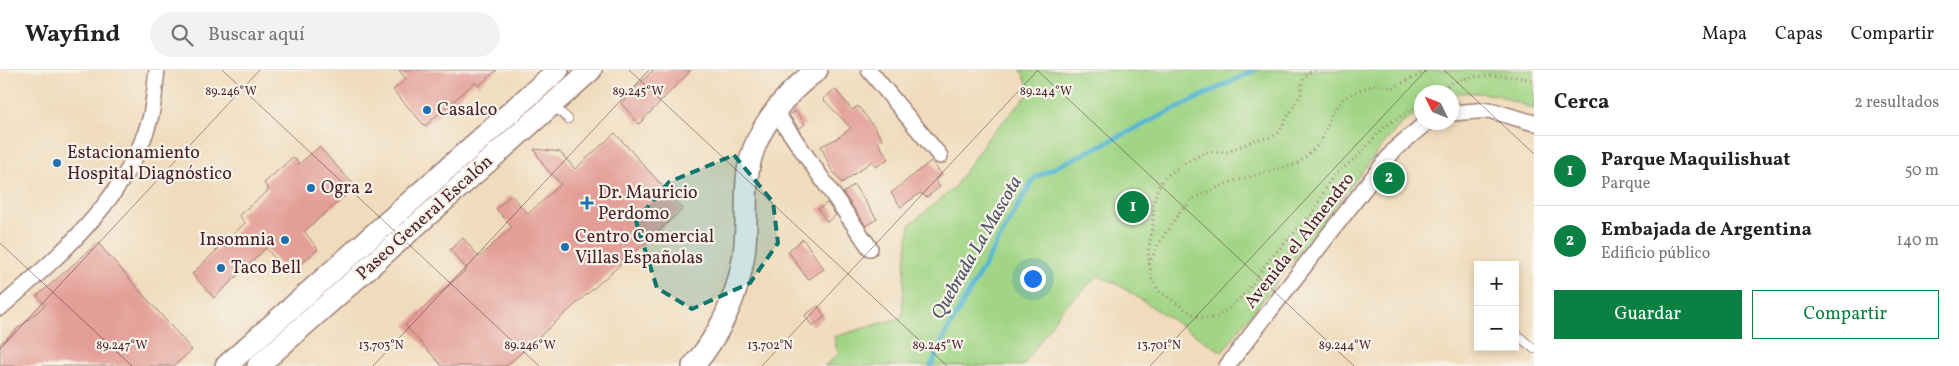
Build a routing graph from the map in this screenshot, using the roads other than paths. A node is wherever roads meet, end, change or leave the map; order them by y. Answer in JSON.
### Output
{"nodes":[{"id":1,"x":157,"y":70,"type":"edge"},
{"id":2,"x":558,"y":70,"type":"edge"},
{"id":3,"x":592,"y":70,"type":"edge"},
{"id":4,"x":817,"y":70,"type":"edge"},
{"id":5,"x":869,"y":70,"type":"edge"},
{"id":6,"x":552,"y":104,"type":"junction"},
{"id":7,"x":776,"y":110,"type":"junction"},
{"id":8,"x":1459,"y":112,"type":"edge"},
{"id":9,"x":568,"y":119,"type":"dead end"},
{"id":10,"x":1534,"y":123,"type":"edge"},
{"id":11,"x":1418,"y":130,"type":"edge"},
{"id":12,"x":940,"y":156,"type":"dead end"},
{"id":13,"x":870,"y":248,"type":"dead end"},
{"id":14,"x":0,"y":308,"type":"edge"},
{"id":15,"x":1519,"y":337,"type":"edge"},
{"id":16,"x":1534,"y":350,"type":"edge"},
{"id":17,"x":226,"y":366,"type":"edge"},
{"id":18,"x":258,"y":366,"type":"edge"},
{"id":19,"x":693,"y":366,"type":"edge"},
{"id":20,"x":1227,"y":366,"type":"edge"}],
"edges":[{"from":1,"to":14,"type":"street"},
{"from":2,"to":17,"type":"main road","name":"Paseo General Escalón"},
{"from":3,"to":6,"type":"main road","name":"Paseo General Escalón"},
{"from":4,"to":7,"type":"main road"},
{"from":5,"to":12,"type":"street"},
{"from":6,"to":9,"type":"lane"},
{"from":6,"to":18,"type":"main road","name":"Paseo General Escalón"},
{"from":7,"to":13,"type":"street"},
{"from":7,"to":19,"type":"main road"},
{"from":8,"to":10,"type":"street"},
{"from":11,"to":20,"type":"street","name":"Avenida el Almendro"},
{"from":15,"to":16,"type":"lane"}]}
